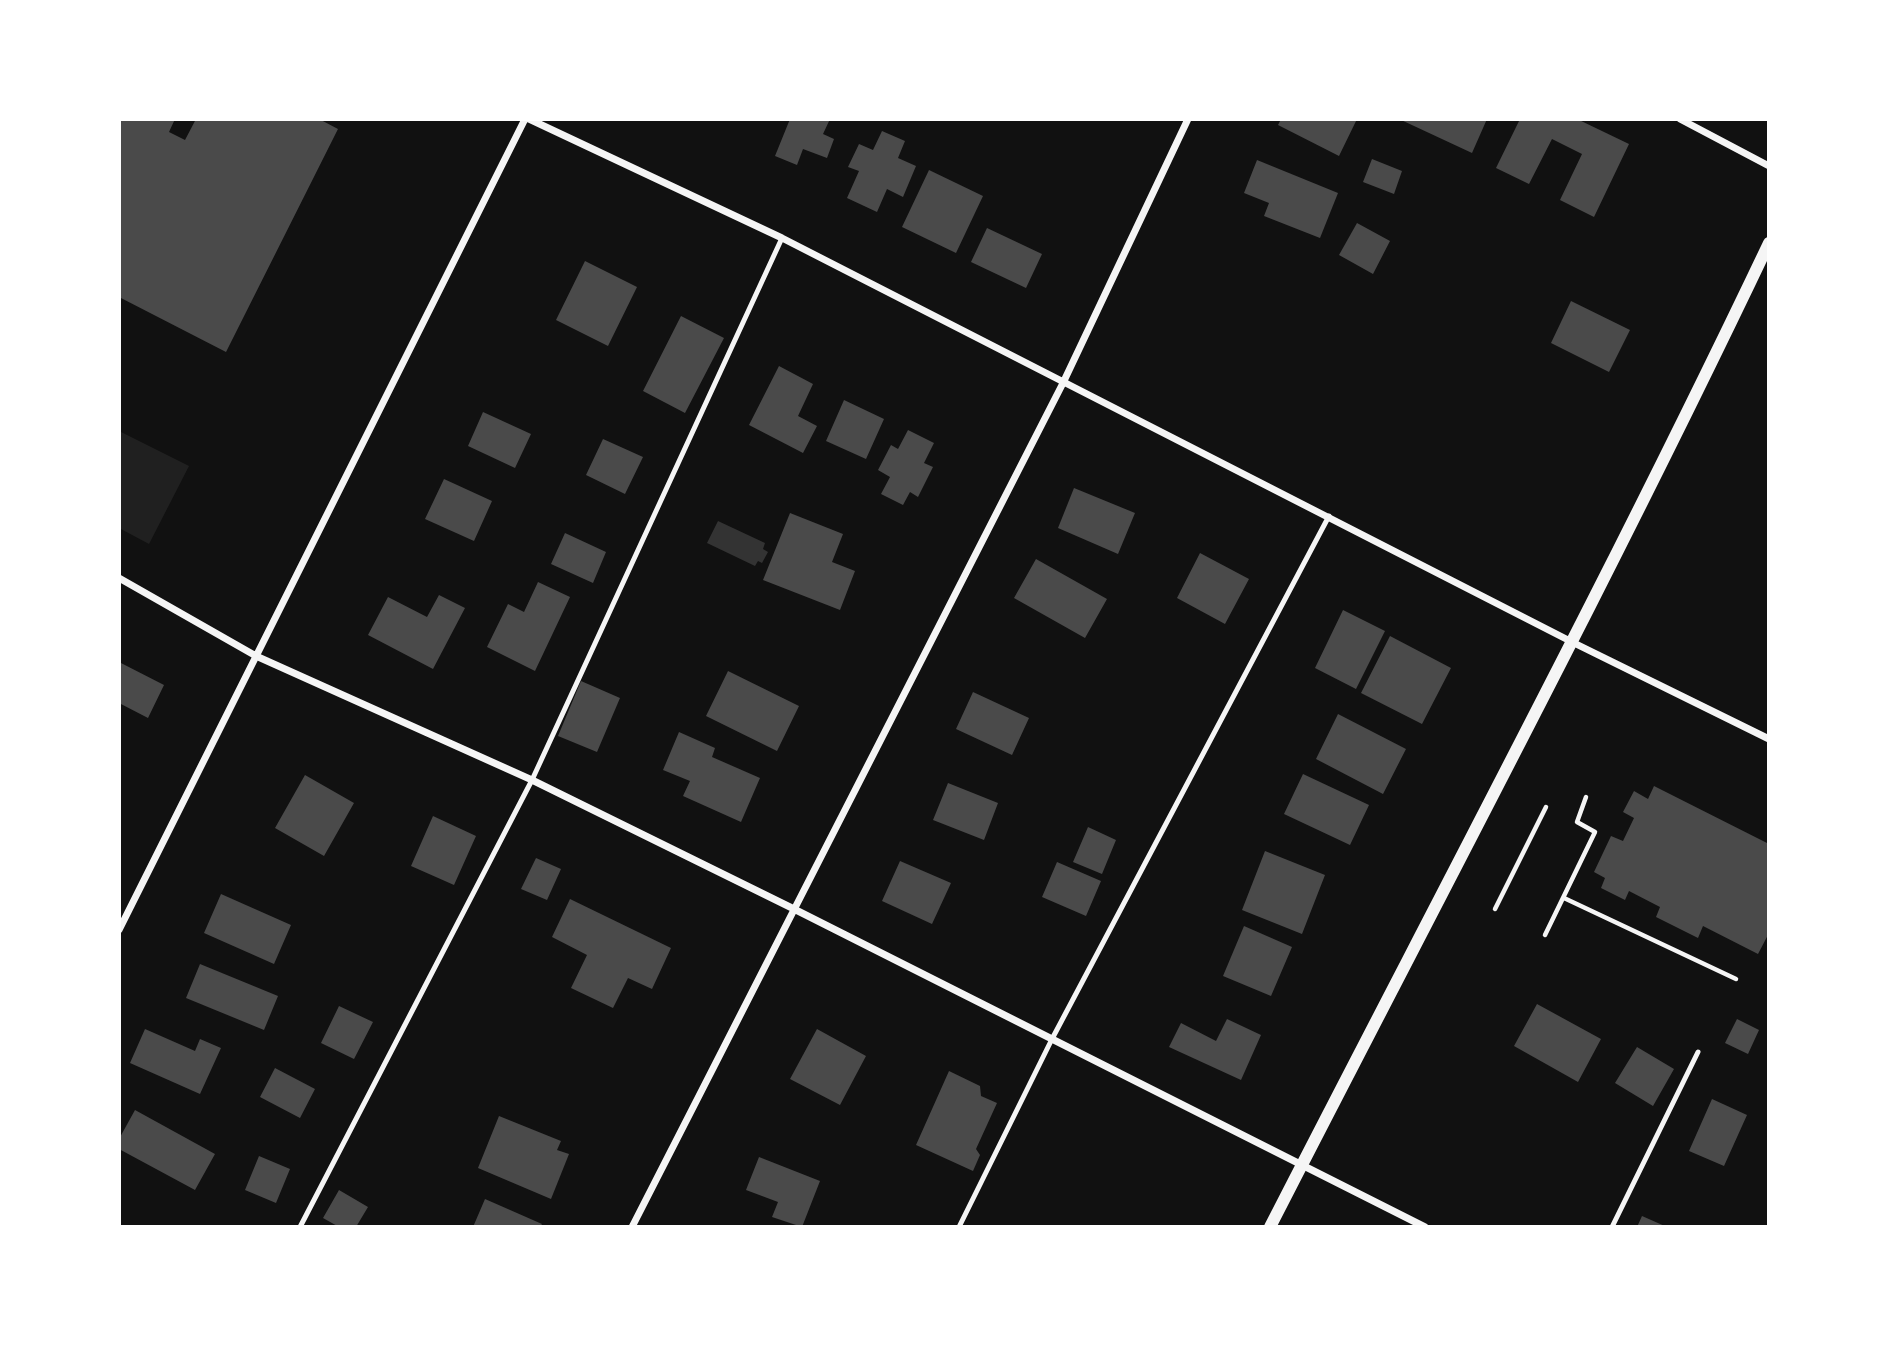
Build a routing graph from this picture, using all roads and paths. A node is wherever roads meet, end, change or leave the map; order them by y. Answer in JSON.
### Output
{"nodes":[{"id":1,"x":527,"y":119,"type":"edge"},
{"id":2,"x":1188,"y":119,"type":"edge"},
{"id":3,"x":1679,"y":119,"type":"edge"},
{"id":4,"x":1769,"y":166,"type":"edge"},
{"id":5,"x":782,"y":238,"type":"junction"},
{"id":6,"x":1769,"y":243,"type":"edge"},
{"id":7,"x":1063,"y":383,"type":"junction"},
{"id":8,"x":1329,"y":516,"type":"junction"},
{"id":9,"x":119,"y":578,"type":"edge"},
{"id":10,"x":1574,"y":643,"type":"junction"},
{"id":11,"x":256,"y":656,"type":"junction"},
{"id":12,"x":1769,"y":739,"type":"edge"},
{"id":13,"x":531,"y":780,"type":"junction"},
{"id":14,"x":1586,"y":797,"type":"dead end"},
{"id":15,"x":1546,"y":807,"type":"dead end"},
{"id":16,"x":1564,"y":898,"type":"junction"},
{"id":17,"x":792,"y":908,"type":"junction"},
{"id":18,"x":1495,"y":909,"type":"dead end"},
{"id":19,"x":119,"y":930,"type":"edge"},
{"id":20,"x":1545,"y":935,"type":"dead end"},
{"id":21,"x":1737,"y":979,"type":"dead end"},
{"id":22,"x":1052,"y":1039,"type":"junction"},
{"id":23,"x":1698,"y":1052,"type":"dead end"},
{"id":24,"x":1302,"y":1166,"type":"junction"},
{"id":25,"x":300,"y":1227,"type":"edge"},
{"id":26,"x":632,"y":1227,"type":"edge"},
{"id":27,"x":959,"y":1227,"type":"edge"},
{"id":28,"x":1270,"y":1227,"type":"edge"},
{"id":29,"x":1425,"y":1227,"type":"edge"},
{"id":30,"x":1612,"y":1227,"type":"edge"}],
"edges":[{"from":1,"to":5,"type":"street"},
{"from":1,"to":11,"type":"street"},
{"from":2,"to":7,"type":"street"},
{"from":3,"to":4,"type":"street"},
{"from":5,"to":7,"type":"street"},
{"from":5,"to":13,"type":"lane"},
{"from":6,"to":10,"type":"street"},
{"from":7,"to":8,"type":"street"},
{"from":7,"to":17,"type":"street"},
{"from":8,"to":10,"type":"street"},
{"from":8,"to":22,"type":"lane"},
{"from":9,"to":11,"type":"street"},
{"from":10,"to":12,"type":"street"},
{"from":10,"to":24,"type":"street"},
{"from":11,"to":13,"type":"street"},
{"from":11,"to":19,"type":"street"},
{"from":13,"to":17,"type":"street"},
{"from":13,"to":25,"type":"lane"},
{"from":14,"to":16,"type":"path"},
{"from":15,"to":18,"type":"path"},
{"from":16,"to":20,"type":"path"},
{"from":16,"to":21,"type":"path"},
{"from":17,"to":22,"type":"street"},
{"from":17,"to":26,"type":"street"},
{"from":22,"to":24,"type":"street"},
{"from":22,"to":27,"type":"lane"},
{"from":23,"to":30,"type":"lane"},
{"from":24,"to":28,"type":"street"},
{"from":24,"to":29,"type":"street"}]}
